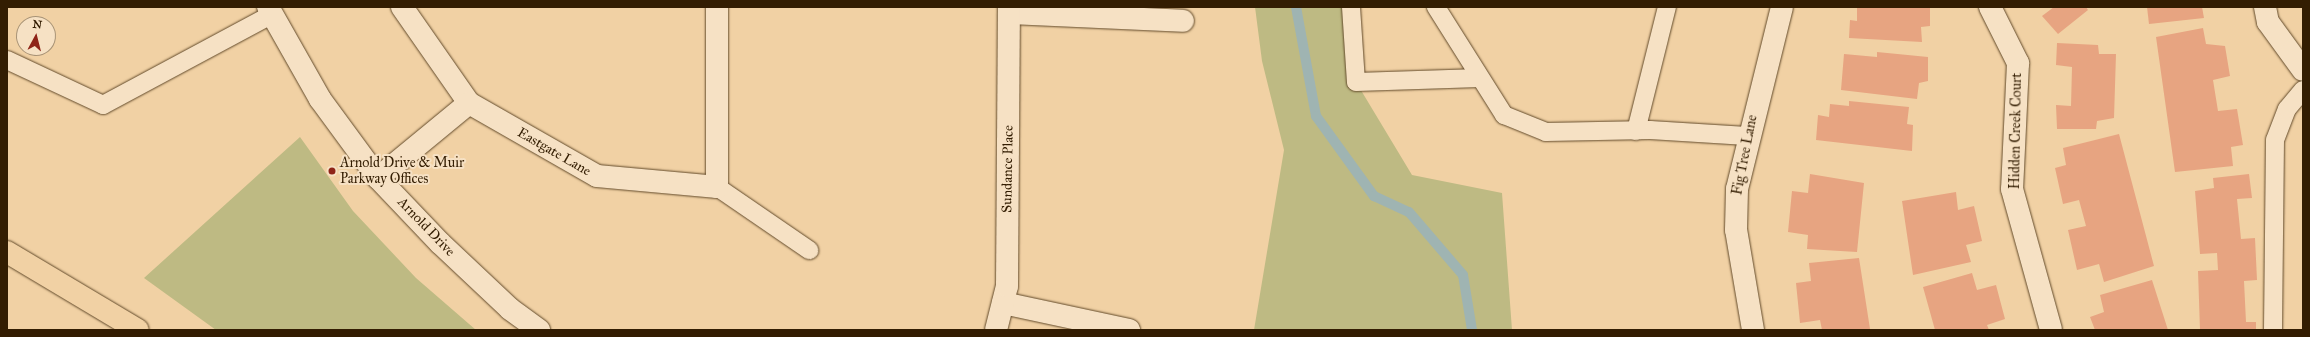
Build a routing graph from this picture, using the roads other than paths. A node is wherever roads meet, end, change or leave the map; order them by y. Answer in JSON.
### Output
{"nodes":[{"id":1,"x":402,"y":7,"type":"edge"},
{"id":2,"x":717,"y":7,"type":"edge"},
{"id":3,"x":1351,"y":7,"type":"edge"},
{"id":4,"x":1436,"y":7,"type":"edge"},
{"id":5,"x":1667,"y":7,"type":"edge"},
{"id":6,"x":1782,"y":7,"type":"edge"},
{"id":7,"x":1990,"y":7,"type":"edge"},
{"id":8,"x":2265,"y":7,"type":"edge"},
{"id":9,"x":1010,"y":10,"type":"edge"},
{"id":10,"x":270,"y":11,"type":"edge"},
{"id":11,"x":1184,"y":21,"type":"dead end"},
{"id":12,"x":7,"y":60,"type":"edge"},
{"id":13,"x":2303,"y":70,"type":"edge"},
{"id":14,"x":1480,"y":78,"type":"junction"},
{"id":15,"x":2303,"y":90,"type":"edge"},
{"id":16,"x":469,"y":103,"type":"junction"},
{"id":17,"x":1636,"y":131,"type":"junction"},
{"id":18,"x":1747,"y":136,"type":"junction"},
{"id":19,"x":378,"y":178,"type":"junction"},
{"id":20,"x":717,"y":187,"type":"junction"},
{"id":21,"x":809,"y":250,"type":"dead end"},
{"id":22,"x":7,"y":252,"type":"edge"},
{"id":23,"x":1003,"y":303,"type":"junction"},
{"id":24,"x":138,"y":330,"type":"edge"},
{"id":25,"x":539,"y":330,"type":"edge"},
{"id":26,"x":996,"y":330,"type":"edge"},
{"id":27,"x":1128,"y":330,"type":"edge"},
{"id":28,"x":1754,"y":330,"type":"edge"},
{"id":29,"x":2052,"y":330,"type":"edge"},
{"id":30,"x":2273,"y":330,"type":"edge"}],
"edges":[{"from":1,"to":16,"type":"street","name":"Eastgate Lane"},
{"from":2,"to":20,"type":"street"},
{"from":3,"to":14,"type":"lane"},
{"from":4,"to":14,"type":"lane"},
{"from":5,"to":17,"type":"lane"},
{"from":6,"to":18,"type":"street","name":"Fig Tree Lane"},
{"from":7,"to":29,"type":"street","name":"Hidden Creek Court"},
{"from":8,"to":13,"type":"street"},
{"from":9,"to":11,"type":"street"},
{"from":9,"to":23,"type":"street","name":"Sundance Place"},
{"from":10,"to":12,"type":"lane"},
{"from":10,"to":19,"type":"street","name":"Arnold Drive"},
{"from":14,"to":17,"type":"lane"},
{"from":15,"to":30,"type":"lane"},
{"from":16,"to":19,"type":"street"},
{"from":16,"to":20,"type":"street","name":"Eastgate Lane"},
{"from":17,"to":18,"type":"lane"},
{"from":18,"to":28,"type":"street","name":"Fig Tree Lane"},
{"from":19,"to":25,"type":"street","name":"Arnold Drive"},
{"from":20,"to":21,"type":"lane","name":"Eastgate Lane"},
{"from":22,"to":24,"type":"highway"},
{"from":23,"to":26,"type":"street","name":"Sundance Place"},
{"from":23,"to":27,"type":"street"}]}
